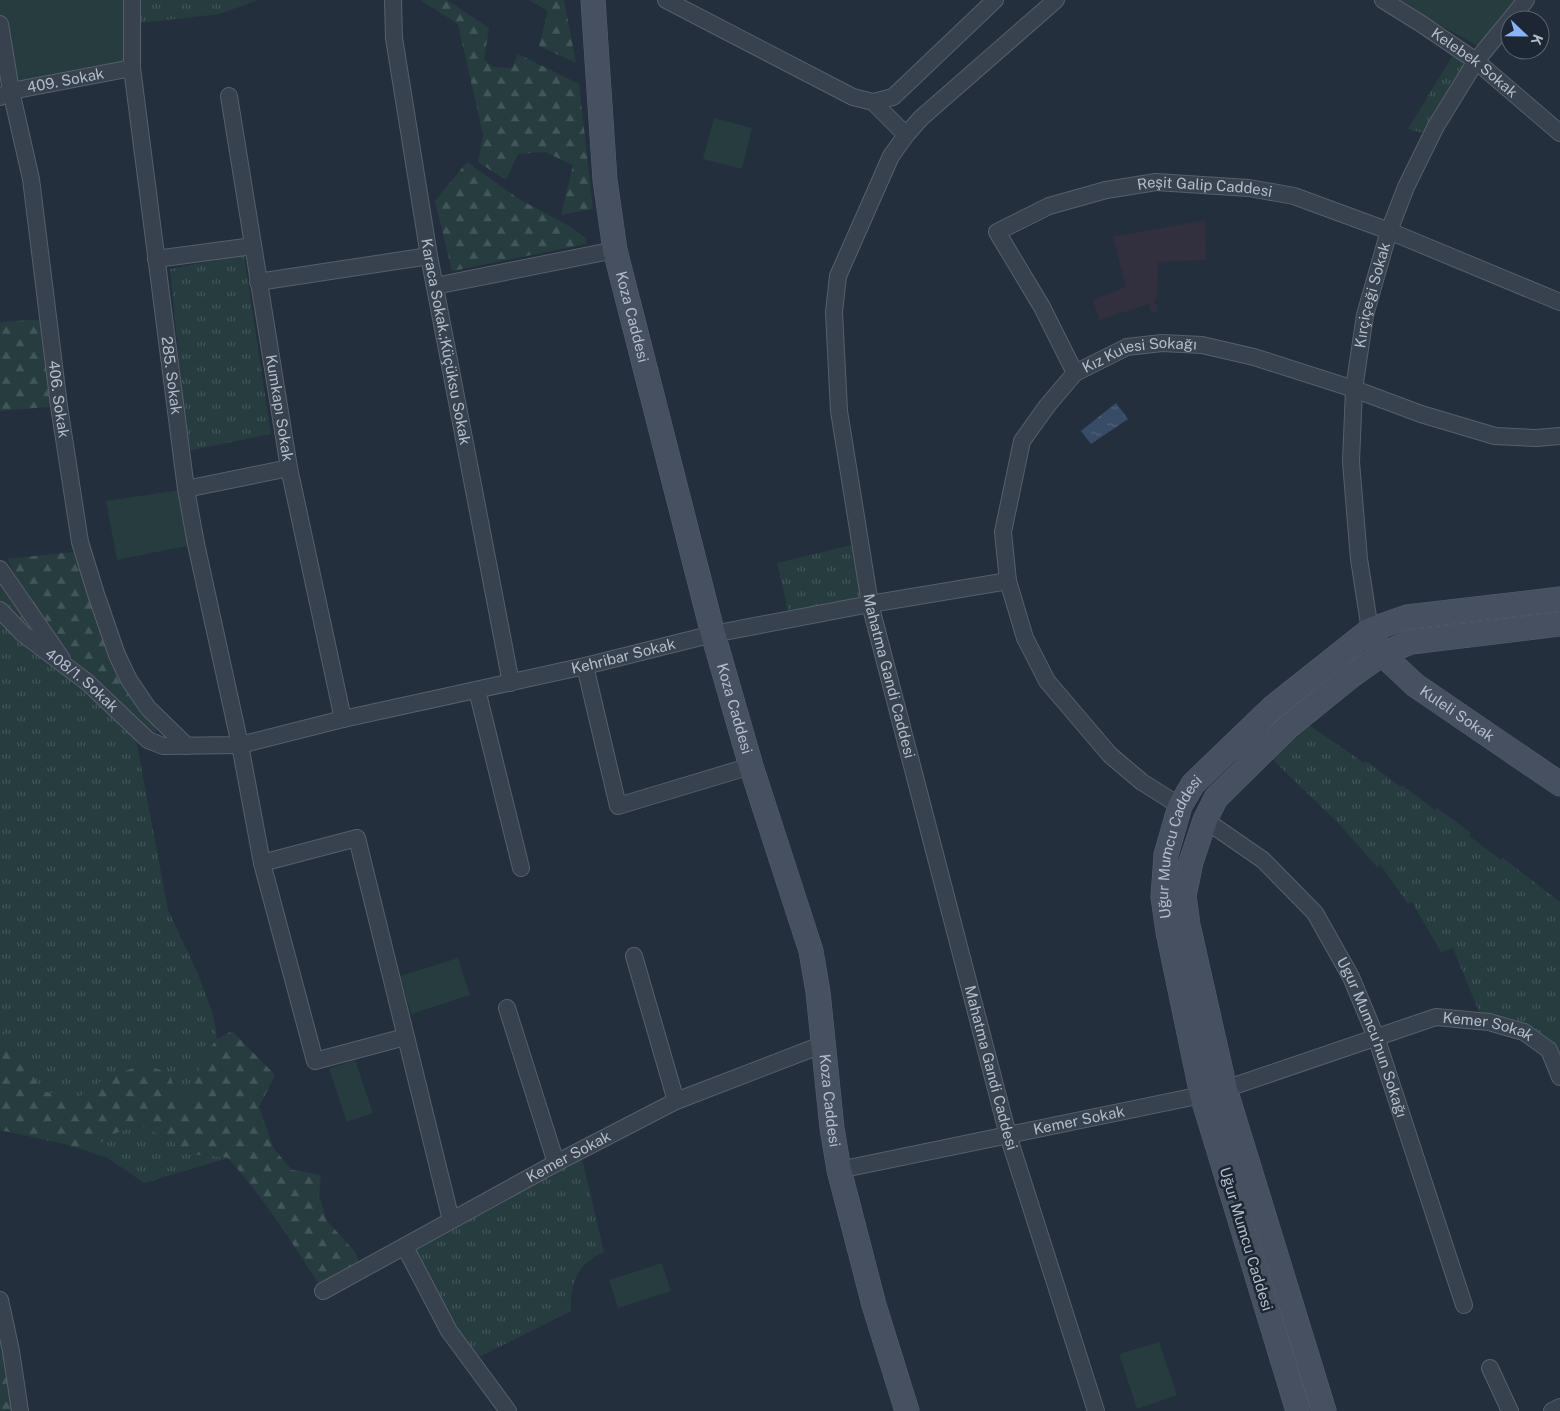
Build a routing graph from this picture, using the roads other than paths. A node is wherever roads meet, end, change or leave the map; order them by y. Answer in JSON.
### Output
{"nodes":[{"id":1,"x":132,"y":0,"type":"edge"},
{"id":2,"x":393,"y":0,"type":"edge"},
{"id":3,"x":593,"y":0,"type":"edge"},
{"id":4,"x":666,"y":0,"type":"edge"},
{"id":5,"x":995,"y":0,"type":"edge"},
{"id":6,"x":1056,"y":0,"type":"edge"},
{"id":7,"x":1383,"y":0,"type":"edge"},
{"id":8,"x":1526,"y":0,"type":"edge"},
{"id":9,"x":0,"y":24,"type":"edge"},
{"id":10,"x":1476,"y":61,"type":"junction"},
{"id":11,"x":132,"y":68,"type":"junction"},
{"id":12,"x":5,"y":94,"type":"edge"},
{"id":13,"x":229,"y":96,"type":"dead end"},
{"id":14,"x":873,"y":102,"type":"junction"},
{"id":15,"x":1560,"y":133,"type":"edge"},
{"id":16,"x":906,"y":135,"type":"junction"},
{"id":17,"x":1389,"y":231,"type":"junction"},
{"id":18,"x":253,"y":246,"type":"junction"},
{"id":19,"x":615,"y":250,"type":"junction"},
{"id":20,"x":429,"y":256,"type":"junction"},
{"id":21,"x":156,"y":260,"type":"junction"},
{"id":22,"x":258,"y":282,"type":"junction"},
{"id":23,"x":435,"y":286,"type":"junction"},
{"id":24,"x":1560,"y":302,"type":"edge"},
{"id":25,"x":1075,"y":373,"type":"junction"},
{"id":26,"x":1354,"y":389,"type":"junction"},
{"id":27,"x":1560,"y":436,"type":"edge"},
{"id":28,"x":289,"y":468,"type":"junction"},
{"id":29,"x":186,"y":489,"type":"junction"},
{"id":30,"x":0,"y":569,"type":"edge"},
{"id":31,"x":1008,"y":581,"type":"junction"},
{"id":32,"x":1560,"y":599,"type":"edge"},
{"id":33,"x":870,"y":604,"type":"junction"},
{"id":34,"x":0,"y":610,"type":"edge"},
{"id":35,"x":1560,"y":624,"type":"edge"},
{"id":36,"x":1370,"y":630,"type":"junction"},
{"id":37,"x":713,"y":634,"type":"junction"},
{"id":38,"x":1382,"y":654,"type":"junction"},
{"id":39,"x":585,"y":666,"type":"junction"},
{"id":40,"x":67,"y":667,"type":"junction"},
{"id":41,"x":511,"y":683,"type":"junction"},
{"id":42,"x":477,"y":690,"type":"junction"},
{"id":43,"x":343,"y":718,"type":"junction"},
{"id":44,"x":240,"y":745,"type":"junction"},
{"id":45,"x":163,"y":746,"type":"joint"},
{"id":46,"x":187,"y":746,"type":"junction"},
{"id":47,"x":751,"y":766,"type":"junction"},
{"id":48,"x":1560,"y":784,"type":"edge"},
{"id":49,"x":1180,"y":806,"type":"junction"},
{"id":50,"x":1205,"y":820,"type":"junction"},
{"id":51,"x":262,"y":864,"type":"junction"},
{"id":52,"x":521,"y":868,"type":"dead end"},
{"id":53,"x":634,"y":956,"type":"dead end"},
{"id":54,"x":507,"y":1008,"type":"dead end"},
{"id":55,"x":406,"y":1037,"type":"junction"},
{"id":56,"x":1376,"y":1037,"type":"junction"},
{"id":57,"x":824,"y":1044,"type":"junction"},
{"id":58,"x":1560,"y":1077,"type":"edge"},
{"id":59,"x":1214,"y":1092,"type":"junction"},
{"id":60,"x":676,"y":1101,"type":"junction"},
{"id":61,"x":1008,"y":1135,"type":"junction"},
{"id":62,"x":556,"y":1163,"type":"junction"},
{"id":63,"x":839,"y":1170,"type":"junction"},
{"id":64,"x":451,"y":1220,"type":"junction"},
{"id":65,"x":405,"y":1246,"type":"junction"},
{"id":66,"x":323,"y":1291,"type":"dead end"},
{"id":67,"x":0,"y":1300,"type":"edge"},
{"id":68,"x":1464,"y":1306,"type":"dead end"},
{"id":69,"x":1490,"y":1368,"type":"dead end"},
{"id":70,"x":1560,"y":1407,"type":"edge"},
{"id":71,"x":20,"y":1411,"type":"edge"},
{"id":72,"x":508,"y":1411,"type":"edge"},
{"id":73,"x":907,"y":1411,"type":"edge"},
{"id":74,"x":1096,"y":1411,"type":"edge"},
{"id":75,"x":1298,"y":1411,"type":"edge"},
{"id":76,"x":1324,"y":1411,"type":"edge"},
{"id":77,"x":1510,"y":1411,"type":"edge"},
{"id":78,"x":1552,"y":1411,"type":"edge"}],
"edges":[{"from":1,"to":11,"type":"street","name":"285. Sokak"},
{"from":2,"to":20,"type":"street","name":"Karaca Sokak.;Küçüksu Sokak"},
{"from":3,"to":19,"type":"main road","name":"Koza Caddesi"},
{"from":4,"to":14,"type":"street"},
{"from":5,"to":14,"type":"street"},
{"from":6,"to":16,"type":"street","name":"Mahatma Gandi Caddesi"},
{"from":7,"to":10,"type":"street","name":"Kelebek Sokak"},
{"from":8,"to":10,"type":"street","name":"Kırçiçeği Sokak"},
{"from":9,"to":12,"type":"street","name":"406. Sokak"},
{"from":10,"to":15,"type":"street","name":"Kelebek Sokak"},
{"from":10,"to":17,"type":"street","name":"Kırçiçeği Sokak"},
{"from":11,"to":12,"type":"street","name":"409. Sokak"},
{"from":11,"to":21,"type":"street","name":"285. Sokak"},
{"from":12,"to":46,"type":"street","name":"406. Sokak"},
{"from":13,"to":18,"type":"street","name":"Kumkapı Sokak"},
{"from":14,"to":16,"type":"street"},
{"from":16,"to":33,"type":"street","name":"Mahatma Gandi Caddesi"},
{"from":17,"to":24,"type":"street","name":"Reşit Galip Caddesi"},
{"from":17,"to":25,"type":"street","name":"Reşit Galip Caddesi"},
{"from":17,"to":26,"type":"street","name":"Kırçiçeği Sokak"},
{"from":18,"to":21,"type":"street"},
{"from":18,"to":22,"type":"street","name":"Kumkapı Sokak"},
{"from":19,"to":23,"type":"street"},
{"from":19,"to":37,"type":"main road","name":"Koza Caddesi"},
{"from":20,"to":22,"type":"street"},
{"from":20,"to":23,"type":"street","name":"Karaca Sokak.;Küçüksu Sokak"},
{"from":21,"to":29,"type":"street","name":"285. Sokak"},
{"from":22,"to":28,"type":"street","name":"Kumkapı Sokak"},
{"from":23,"to":41,"type":"street","name":"Karaca Sokak.;Küçüksu Sokak"},
{"from":25,"to":26,"type":"street","name":"Kız Kulesi Sokağı"},
{"from":25,"to":31,"type":"street","name":"Kız Kulesi Sokağı"},
{"from":26,"to":27,"type":"street","name":"Kız Kulesi Sokağı"},
{"from":26,"to":36,"type":"street","name":"Kırçiçeği Sokak"},
{"from":28,"to":29,"type":"street"},
{"from":28,"to":43,"type":"street","name":"Kumkapı Sokak"},
{"from":29,"to":44,"type":"street","name":"285. Sokak"},
{"from":30,"to":40,"type":"street"},
{"from":31,"to":33,"type":"street","name":"Kehribar Sokak"},
{"from":31,"to":49,"type":"street","name":"Kız Kulesi Sokağı"},
{"from":32,"to":36,"type":"main road","name":"Uğur Mumcu Caddesi"},
{"from":33,"to":37,"type":"street","name":"Kehribar Sokak"},
{"from":33,"to":61,"type":"street","name":"Mahatma Gandi Caddesi"},
{"from":34,"to":40,"type":"street","name":"408/1. Sokak"},
{"from":35,"to":38,"type":"main road","name":"Uğur Mumcu Caddesi"},
{"from":36,"to":38,"type":"main road","name":"Kuleli Sokak"},
{"from":36,"to":49,"type":"main road","name":"Uğur Mumcu Caddesi"},
{"from":37,"to":39,"type":"street","name":"Kehribar Sokak"},
{"from":37,"to":47,"type":"main road","name":"Koza Caddesi"},
{"from":38,"to":48,"type":"main road","name":"Kuleli Sokak"},
{"from":38,"to":50,"type":"main road","name":"Uğur Mumcu Caddesi"},
{"from":39,"to":41,"type":"street","name":"Kehribar Sokak"},
{"from":39,"to":47,"type":"street"},
{"from":40,"to":45,"type":"street","name":"408/1. Sokak"},
{"from":41,"to":42,"type":"street","name":"Kehribar Sokak"},
{"from":42,"to":43,"type":"street","name":"Kehribar Sokak"},
{"from":42,"to":52,"type":"street"},
{"from":43,"to":44,"type":"street","name":"Kehribar Sokak"},
{"from":44,"to":46,"type":"street","name":"Kehribar Sokak"},
{"from":44,"to":51,"type":"street","name":"285. Sokak"},
{"from":45,"to":46,"type":"street","name":"Kehribar Sokak"},
{"from":47,"to":57,"type":"main road","name":"Koza Caddesi"},
{"from":49,"to":59,"type":"main road","name":"Uğur Mumcu Caddesi"},
{"from":50,"to":56,"type":"street","name":"Ugur Mumcu'nun Sokağı"},
{"from":50,"to":59,"type":"main road","name":"Uğur Mumcu Caddesi"},
{"from":51,"to":55,"type":"street","name":"285. Sokak"},
{"from":51,"to":55,"type":"street"},
{"from":53,"to":60,"type":"street"},
{"from":54,"to":62,"type":"street"},
{"from":55,"to":64,"type":"street"},
{"from":56,"to":58,"type":"street","name":"Kemer Sokak"},
{"from":56,"to":59,"type":"street","name":"Kemer Sokak"},
{"from":56,"to":68,"type":"street","name":"Ugur Mumcu'nun Sokağı"},
{"from":57,"to":60,"type":"street","name":"Kemer Sokak"},
{"from":57,"to":63,"type":"main road","name":"Koza Caddesi"},
{"from":59,"to":61,"type":"street","name":"Kemer Sokak"},
{"from":59,"to":75,"type":"main road","name":"Uğur Mumcu Caddesi"},
{"from":59,"to":76,"type":"main road","name":"Uğur Mumcu Caddesi"},
{"from":60,"to":62,"type":"street","name":"Kemer Sokak"},
{"from":61,"to":63,"type":"street","name":"Kemer Sokak"},
{"from":61,"to":74,"type":"street","name":"Mahatma Gandi Caddesi"},
{"from":62,"to":64,"type":"street","name":"Kemer Sokak"},
{"from":63,"to":73,"type":"main road","name":"Koza Caddesi"},
{"from":64,"to":65,"type":"street","name":"Kemer Sokak"},
{"from":65,"to":66,"type":"street","name":"Kemer Sokak"},
{"from":65,"to":72,"type":"street"},
{"from":67,"to":71,"type":"street"},
{"from":69,"to":77,"type":"street"},
{"from":70,"to":78,"type":"street"}]}
